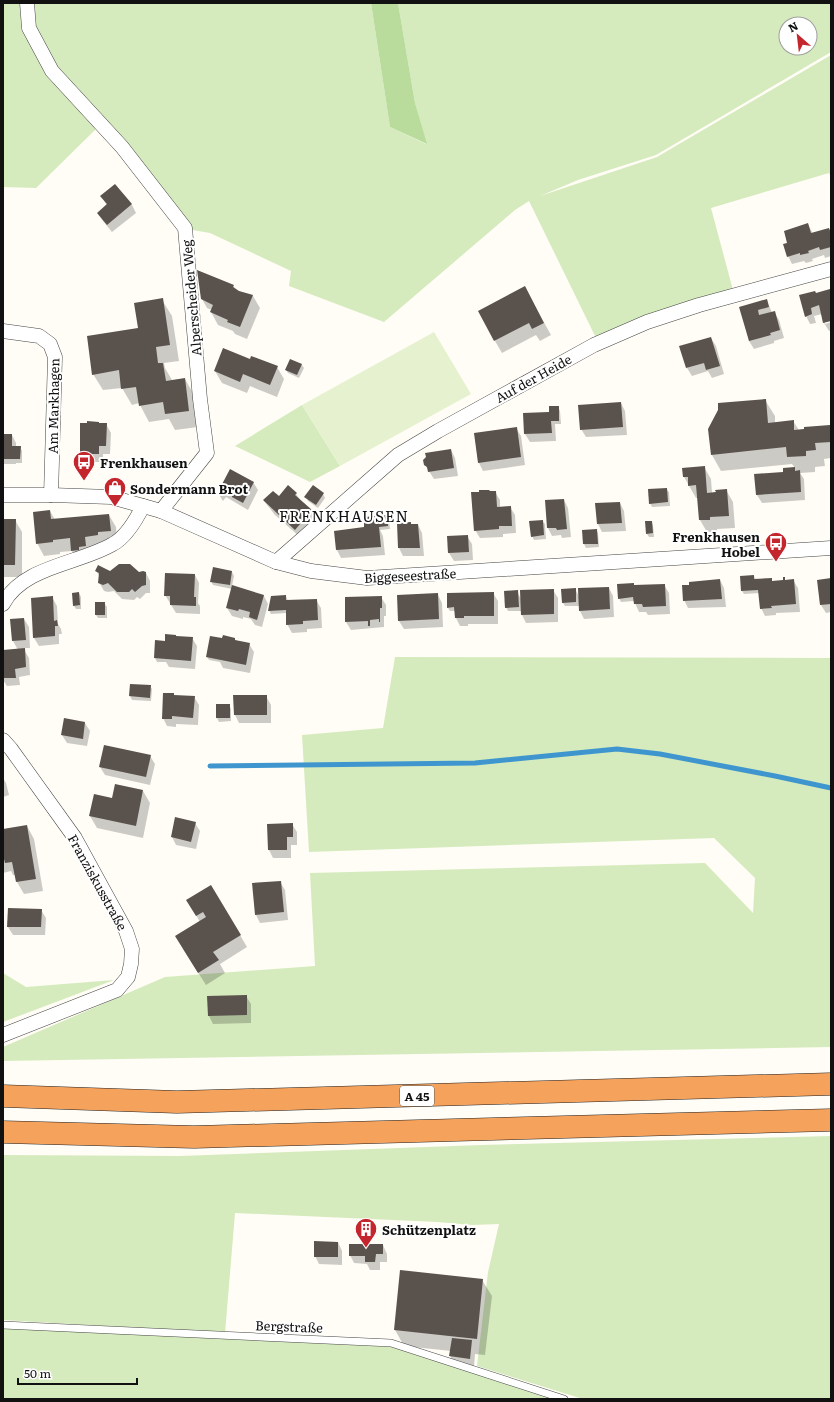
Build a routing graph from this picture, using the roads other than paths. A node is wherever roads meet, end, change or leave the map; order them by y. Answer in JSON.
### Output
{"nodes":[{"id":1,"x":27,"y":3,"type":"edge"},
{"id":2,"x":831,"y":269,"type":"edge"},
{"id":3,"x":3,"y":330,"type":"edge"},
{"id":4,"x":3,"y":495,"type":"edge"},
{"id":5,"x":51,"y":495,"type":"junction"},
{"id":6,"x":142,"y":506,"type":"junction"},
{"id":7,"x":161,"y":511,"type":"junction"},
{"id":8,"x":831,"y":548,"type":"edge"},
{"id":9,"x":276,"y":562,"type":"junction"},
{"id":10,"x":3,"y":604,"type":"edge"},
{"id":11,"x":3,"y":740,"type":"edge"},
{"id":12,"x":3,"y":1035,"type":"edge"},
{"id":13,"x":831,"y":1084,"type":"edge"},
{"id":14,"x":3,"y":1096,"type":"edge"},
{"id":15,"x":831,"y":1120,"type":"edge"},
{"id":16,"x":3,"y":1132,"type":"edge"},
{"id":17,"x":3,"y":1325,"type":"edge"},
{"id":18,"x":564,"y":1399,"type":"edge"}],
"edges":[{"from":1,"to":7,"type":"street","name":"Alperscheider Weg"},
{"from":2,"to":9,"type":"street","name":"Auf der Heide"},
{"from":3,"to":5,"type":"street","name":"Am Markhagen"},
{"from":4,"to":5,"type":"street","name":"Biggeseestraße"},
{"from":5,"to":6,"type":"street","name":"Biggeseestraße"},
{"from":6,"to":7,"type":"street","name":"Biggeseestraße"},
{"from":6,"to":10,"type":"street"},
{"from":7,"to":9,"type":"street","name":"Biggeseestraße"},
{"from":8,"to":9,"type":"street","name":"Biggeseestraße"},
{"from":11,"to":12,"type":"street","name":"Franziskusstraße"},
{"from":13,"to":14,"type":"highway","number":"A 45"},
{"from":15,"to":16,"type":"highway"},
{"from":17,"to":18,"type":"lane","name":"Bergstraße"}]}
